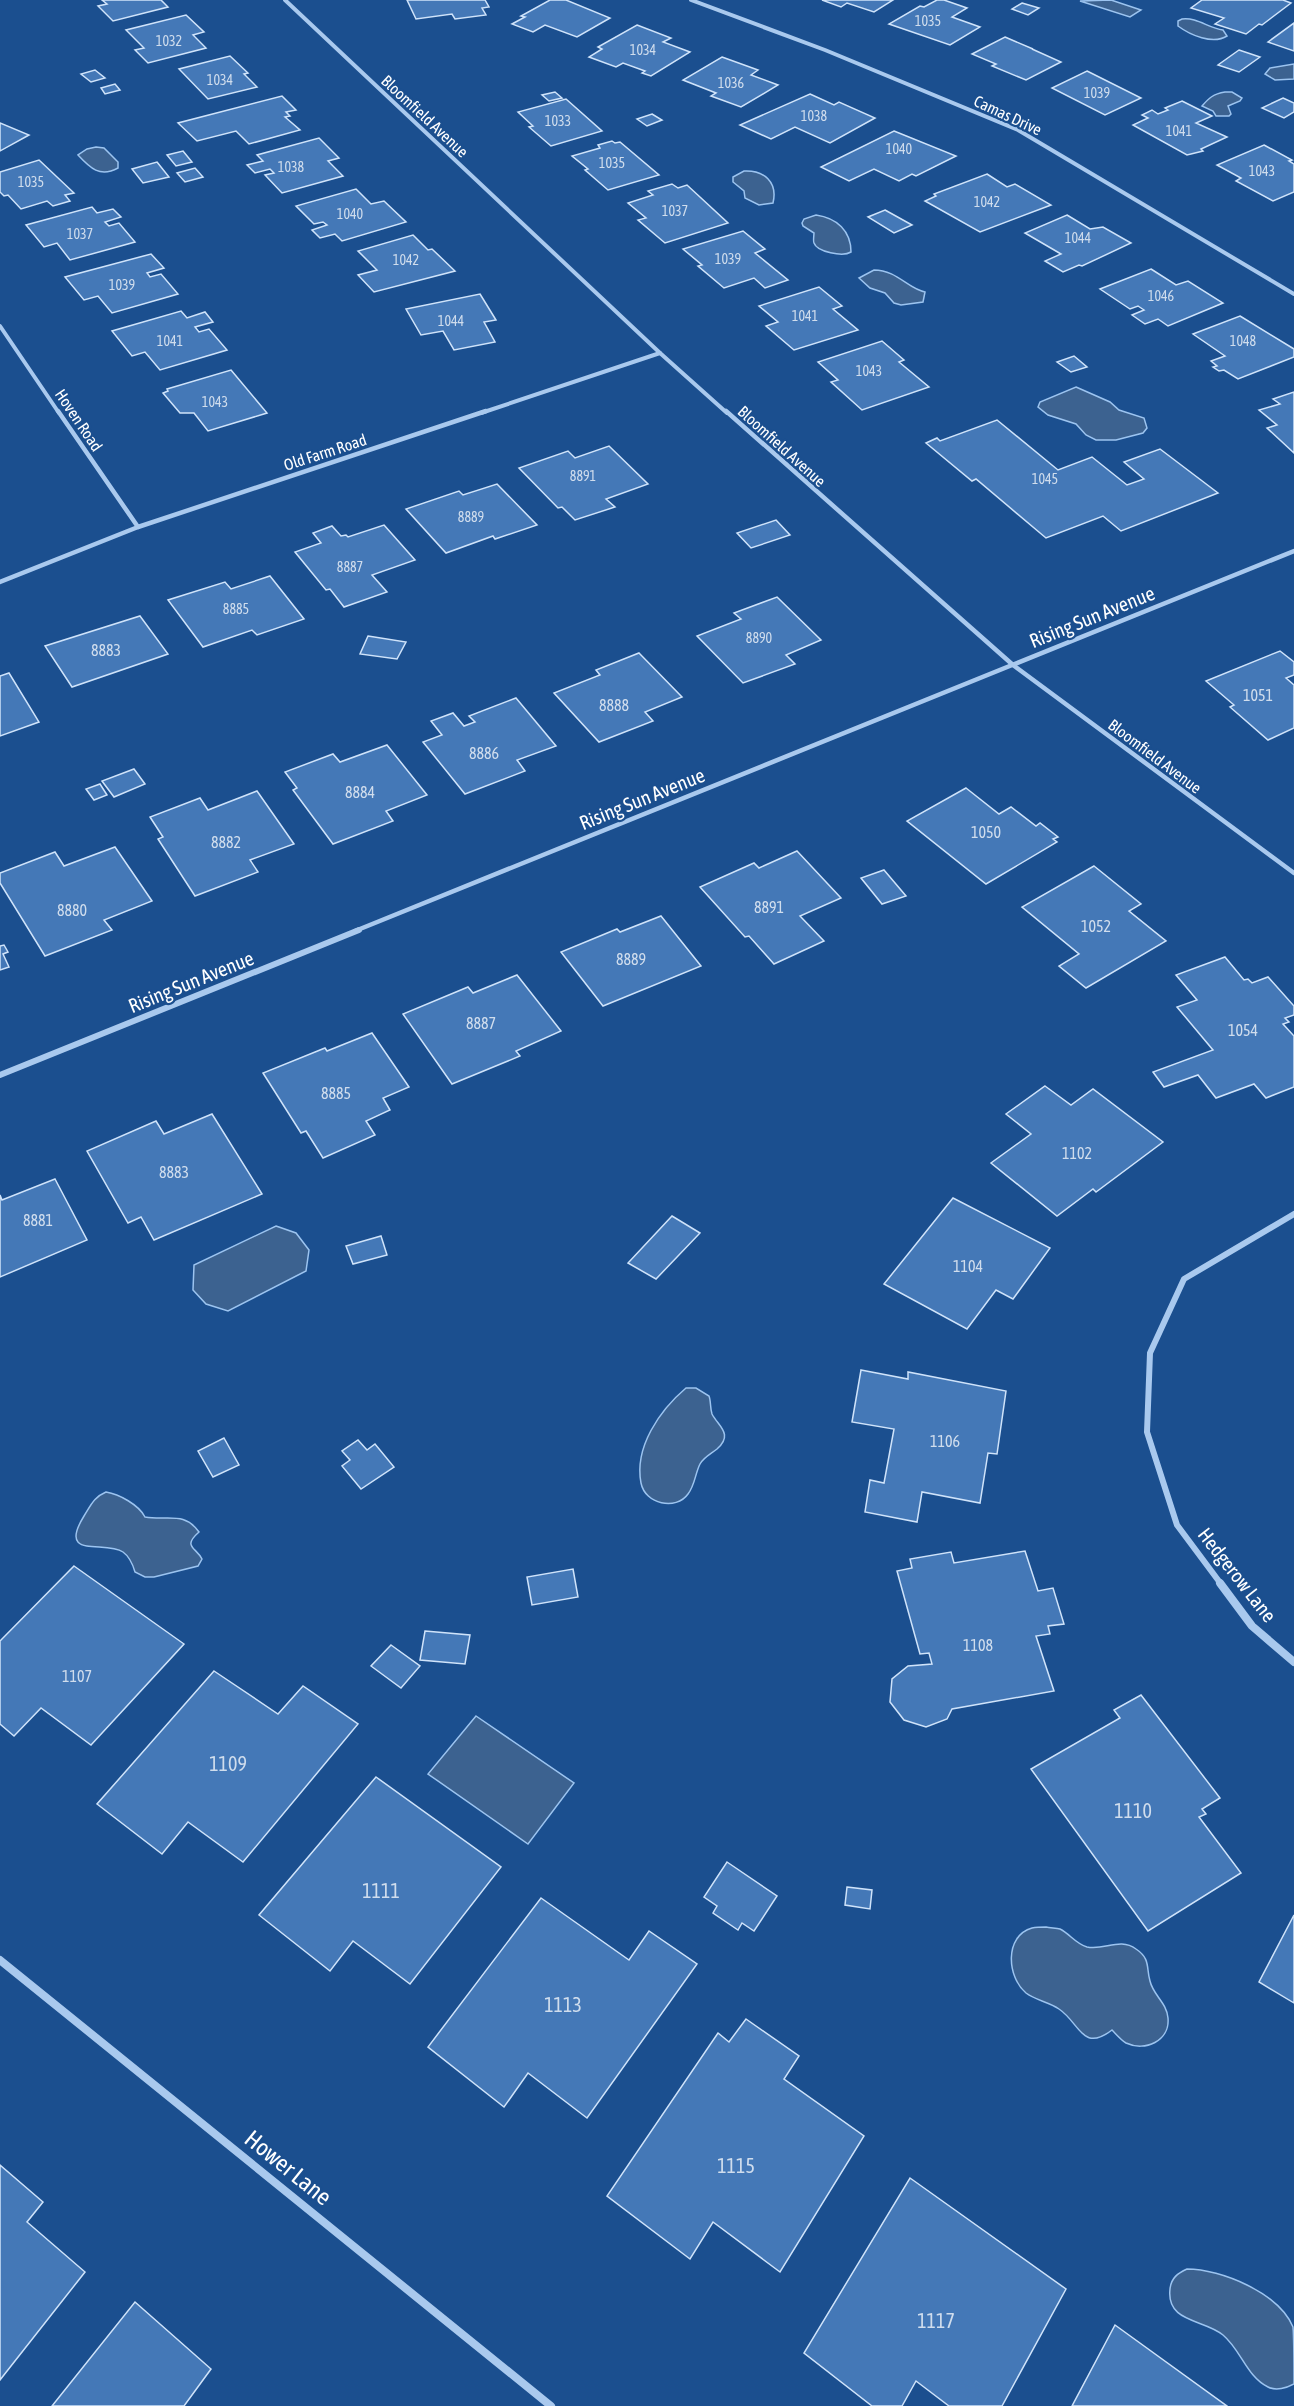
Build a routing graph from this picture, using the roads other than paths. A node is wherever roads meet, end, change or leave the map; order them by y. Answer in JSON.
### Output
{"nodes":[{"id":1,"x":285,"y":0,"type":"edge"},
{"id":2,"x":691,"y":0,"type":"edge"},
{"id":3,"x":1294,"y":294,"type":"edge"},
{"id":4,"x":0,"y":327,"type":"edge"},
{"id":5,"x":660,"y":353,"type":"junction"},
{"id":6,"x":138,"y":527,"type":"junction"},
{"id":7,"x":1294,"y":551,"type":"edge"},
{"id":8,"x":0,"y":582,"type":"edge"},
{"id":9,"x":1012,"y":665,"type":"junction"},
{"id":10,"x":1294,"y":873,"type":"edge"},
{"id":11,"x":0,"y":1075,"type":"edge"},
{"id":12,"x":1294,"y":1214,"type":"edge"},
{"id":13,"x":1294,"y":1662,"type":"edge"},
{"id":14,"x":0,"y":1960,"type":"edge"},
{"id":15,"x":551,"y":2406,"type":"edge"}],
"edges":[{"from":1,"to":5,"type":"street","name":"Bloomfield Avenue"},
{"from":2,"to":3,"type":"street","name":"Camas Drive"},
{"from":4,"to":6,"type":"street","name":"Hoven Road"},
{"from":5,"to":6,"type":"street","name":"Old Farm Road"},
{"from":5,"to":9,"type":"street","name":"Bloomfield Avenue"},
{"from":6,"to":8,"type":"street","name":"Old Farm Road"},
{"from":7,"to":9,"type":"street","name":"Rising Sun Avenue"},
{"from":9,"to":10,"type":"street","name":"Bloomfield Avenue"},
{"from":9,"to":11,"type":"street","name":"Rising Sun Avenue"},
{"from":12,"to":13,"type":"street","name":"Hedgerow Lane"},
{"from":14,"to":15,"type":"street","name":"Hower Lane"}]}
